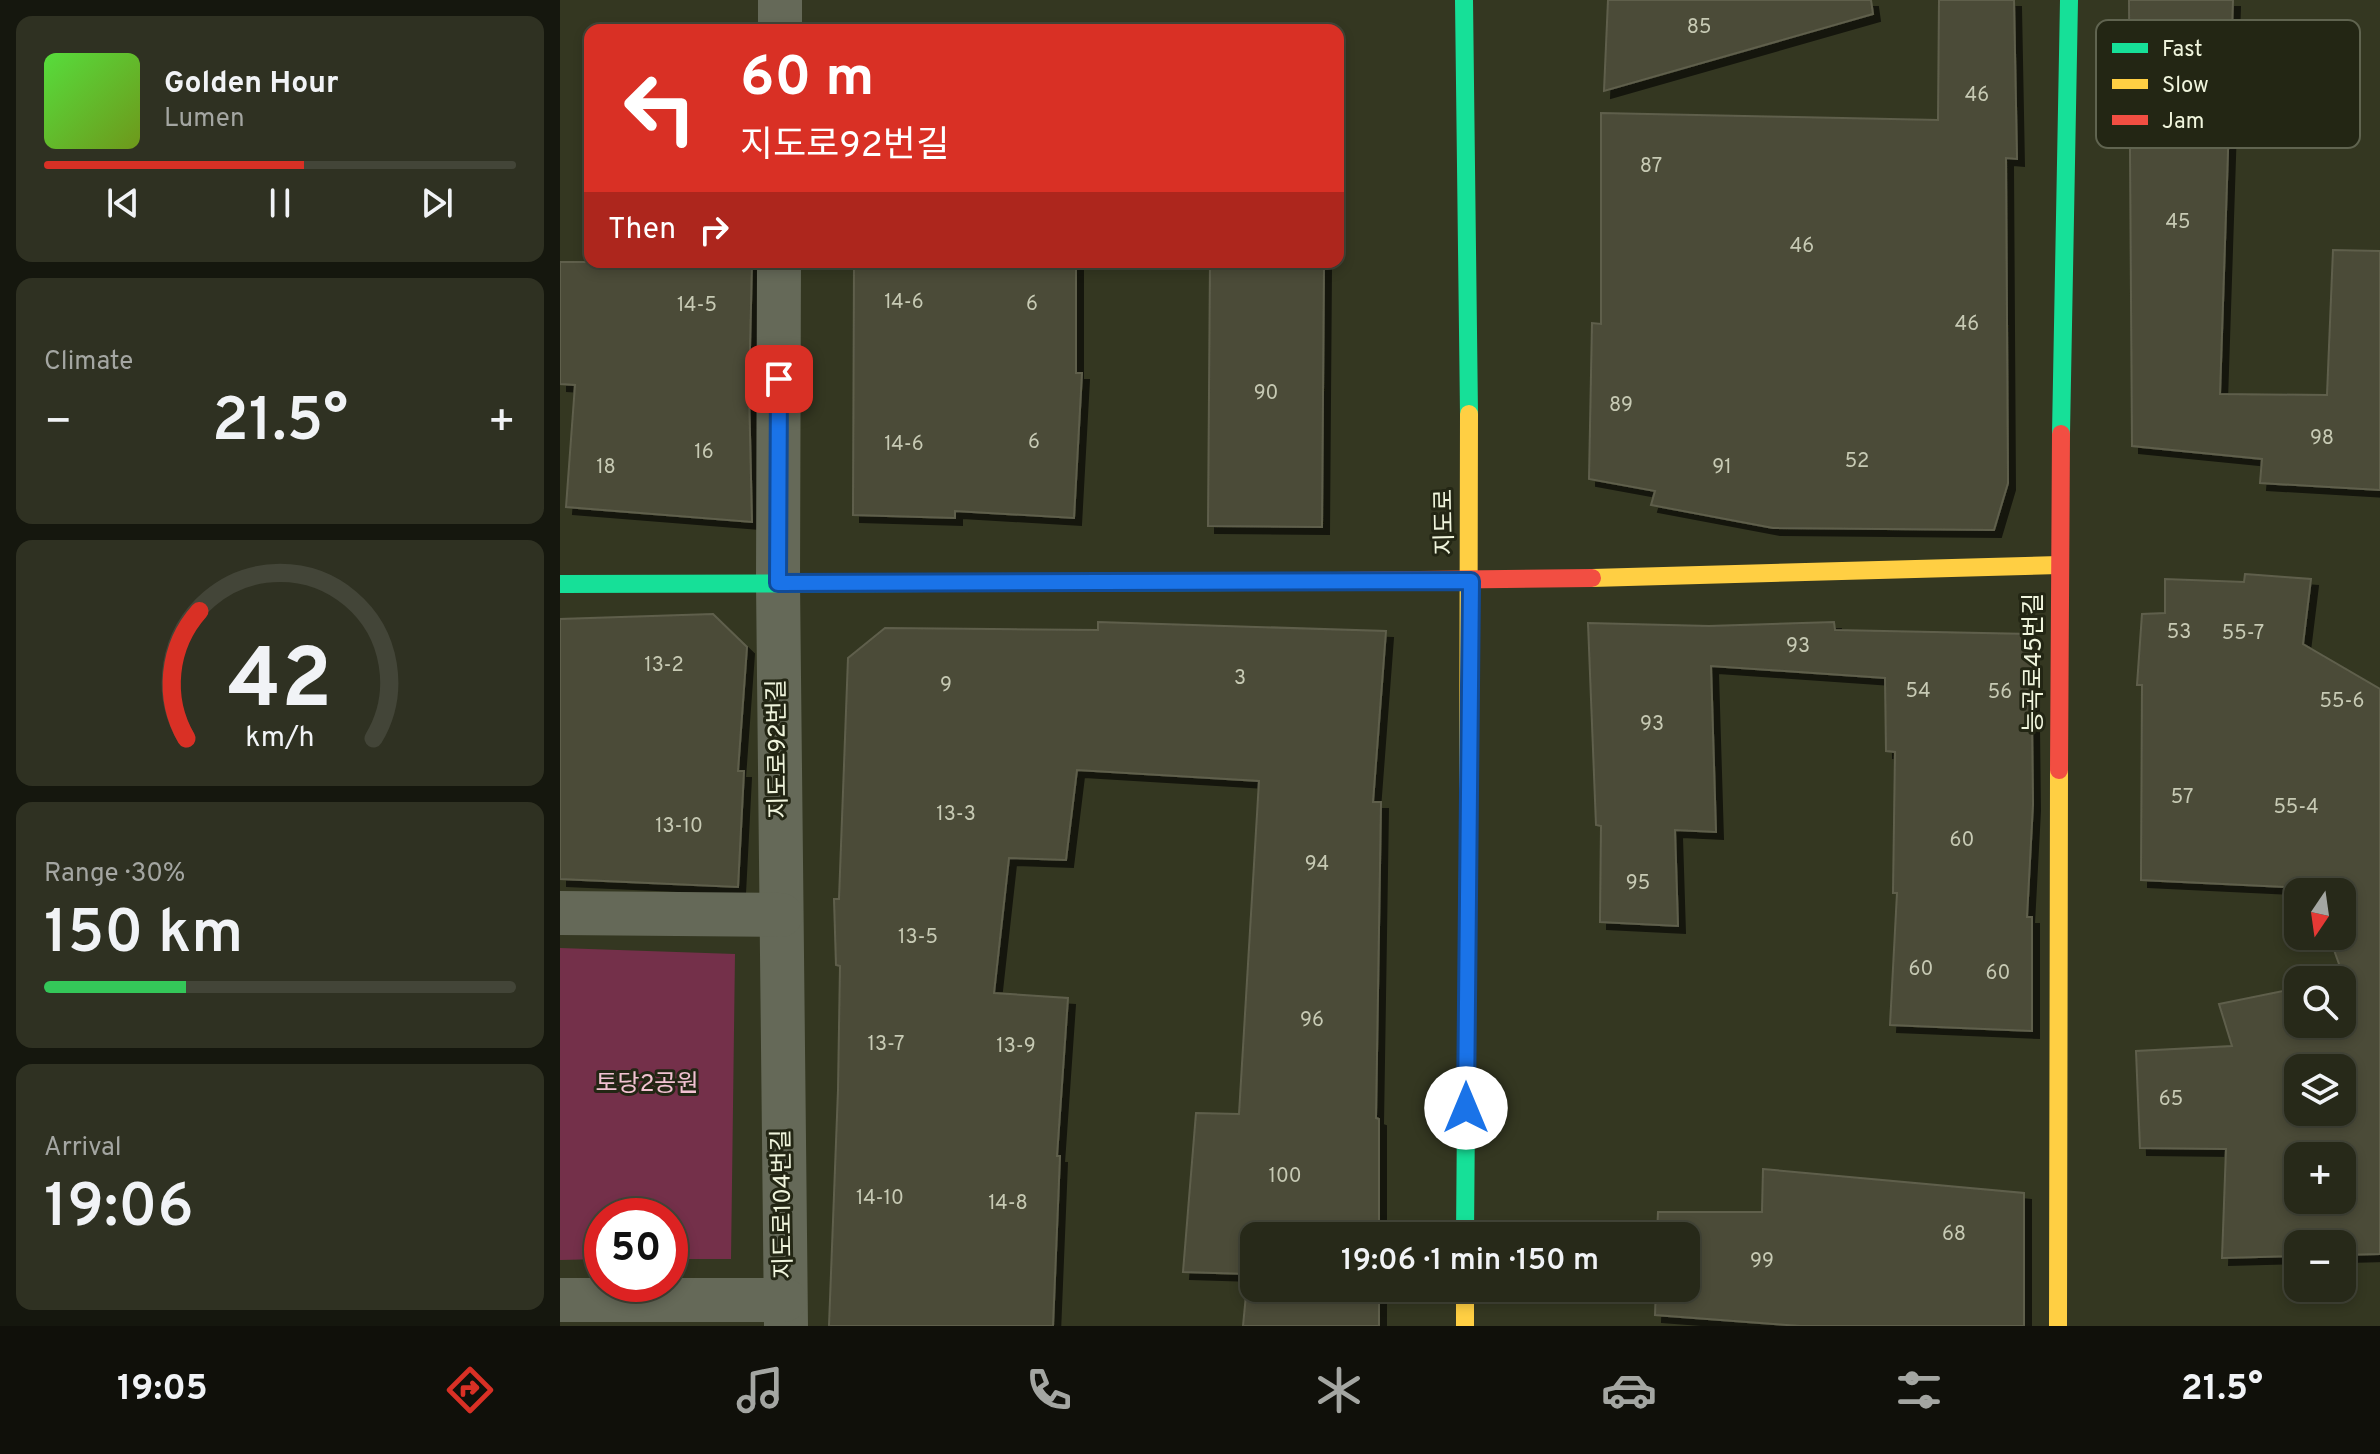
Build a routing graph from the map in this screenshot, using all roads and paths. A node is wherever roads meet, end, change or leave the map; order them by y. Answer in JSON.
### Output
{"nodes":[{"id":1,"x":780,"y":0,"type":"edge"},
{"id":2,"x":1464,"y":0,"type":"edge"},
{"id":3,"x":2069,"y":0,"type":"edge"},
{"id":4,"x":780,"y":24,"type":"edge"},
{"id":5,"x":779,"y":268,"type":"edge"},
{"id":6,"x":2059,"y":565,"type":"junction"},
{"id":7,"x":1471,"y":581,"type":"junction"},
{"id":8,"x":778,"y":583,"type":"junction"},
{"id":9,"x":560,"y":584,"type":"edge"},
{"id":10,"x":560,"y":913,"type":"edge"},
{"id":11,"x":781,"y":915,"type":"junction"},
{"id":12,"x":783,"y":1108,"type":"joint"},
{"id":13,"x":1465,"y":1222,"type":"edge"},
{"id":14,"x":560,"y":1300,"type":"edge"},
{"id":15,"x":1465,"y":1302,"type":"edge"},
{"id":16,"x":786,"y":1313,"type":"edge"},
{"id":17,"x":1465,"y":1326,"type":"edge"},
{"id":18,"x":2058,"y":1326,"type":"edge"}],
"edges":[{"from":1,"to":4,"type":"street"},
{"from":2,"to":7,"type":"street","name":"지도로"},
{"from":3,"to":6,"type":"street","name":"능곡로45번길"},
{"from":5,"to":8,"type":"street","name":"지도로92번길"},
{"from":6,"to":7,"type":"street"},
{"from":6,"to":18,"type":"street","name":"능곡로45번길"},
{"from":7,"to":8,"type":"street"},
{"from":7,"to":13,"type":"street","name":"지도로"},
{"from":8,"to":9,"type":"street"},
{"from":8,"to":11,"type":"street","name":"지도로92번길"},
{"from":10,"to":11,"type":"street"},
{"from":11,"to":12,"type":"street","name":"지도로92번길"},
{"from":12,"to":16,"type":"street","name":"지도로104번길"},
{"from":14,"to":16,"type":"street","name":"지도로104번길"},
{"from":15,"to":17,"type":"street"}]}
